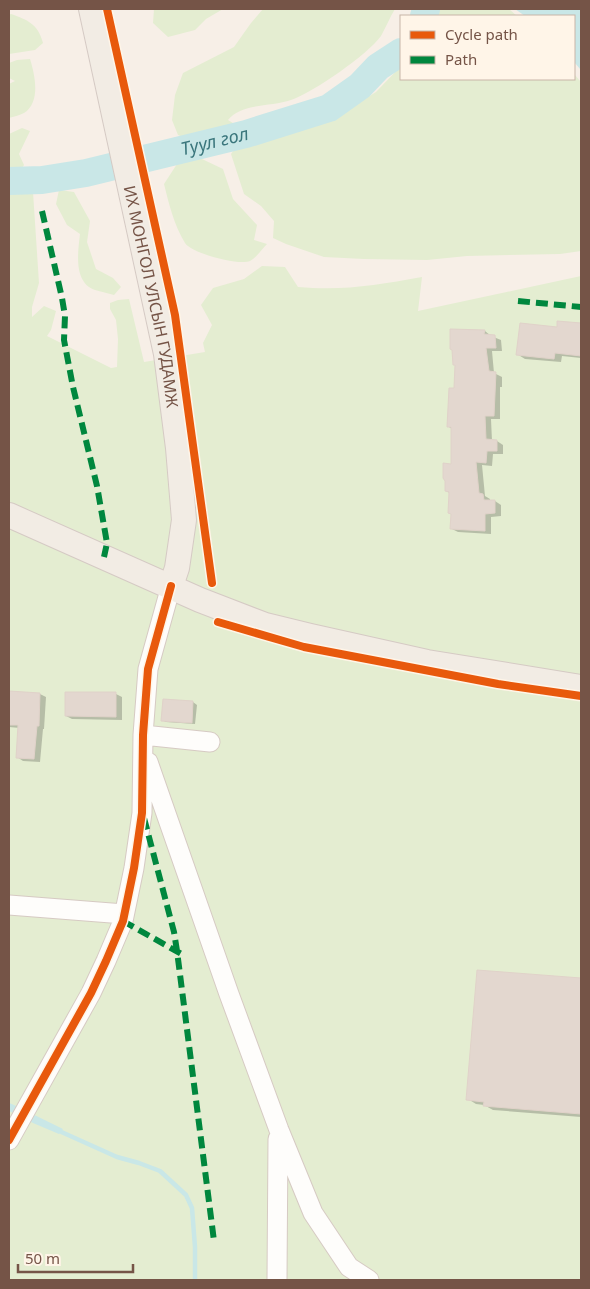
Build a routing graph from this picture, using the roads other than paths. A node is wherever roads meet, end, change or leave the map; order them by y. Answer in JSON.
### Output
{"nodes":[{"id":1,"x":91,"y":9,"type":"edge"},
{"id":2,"x":9,"y":515,"type":"edge"},
{"id":3,"x":171,"y":586,"type":"junction"},
{"id":4,"x":581,"y":687,"type":"edge"},
{"id":5,"x":143,"y":741,"type":"junction"},
{"id":6,"x":210,"y":742,"type":"dead end"},
{"id":7,"x":9,"y":905,"type":"edge"},
{"id":8,"x":124,"y":914,"type":"junction"},
{"id":9,"x":278,"y":1130,"type":"junction"},
{"id":10,"x":9,"y":1140,"type":"edge"},
{"id":11,"x":277,"y":1280,"type":"edge"},
{"id":12,"x":369,"y":1280,"type":"edge"}],
"edges":[{"from":1,"to":3,"type":"main road","name":"ИХ МОНГОЛ УЛСЫН ГУДАМЖ"},
{"from":2,"to":3,"type":"main road"},
{"from":3,"to":4,"type":"main road"},
{"from":3,"to":5,"type":"street"},
{"from":5,"to":6,"type":"street"},
{"from":5,"to":8,"type":"street"},
{"from":5,"to":9,"type":"street"},
{"from":7,"to":8,"type":"street"},
{"from":8,"to":10,"type":"street"},
{"from":9,"to":11,"type":"street"},
{"from":9,"to":12,"type":"street"}]}
